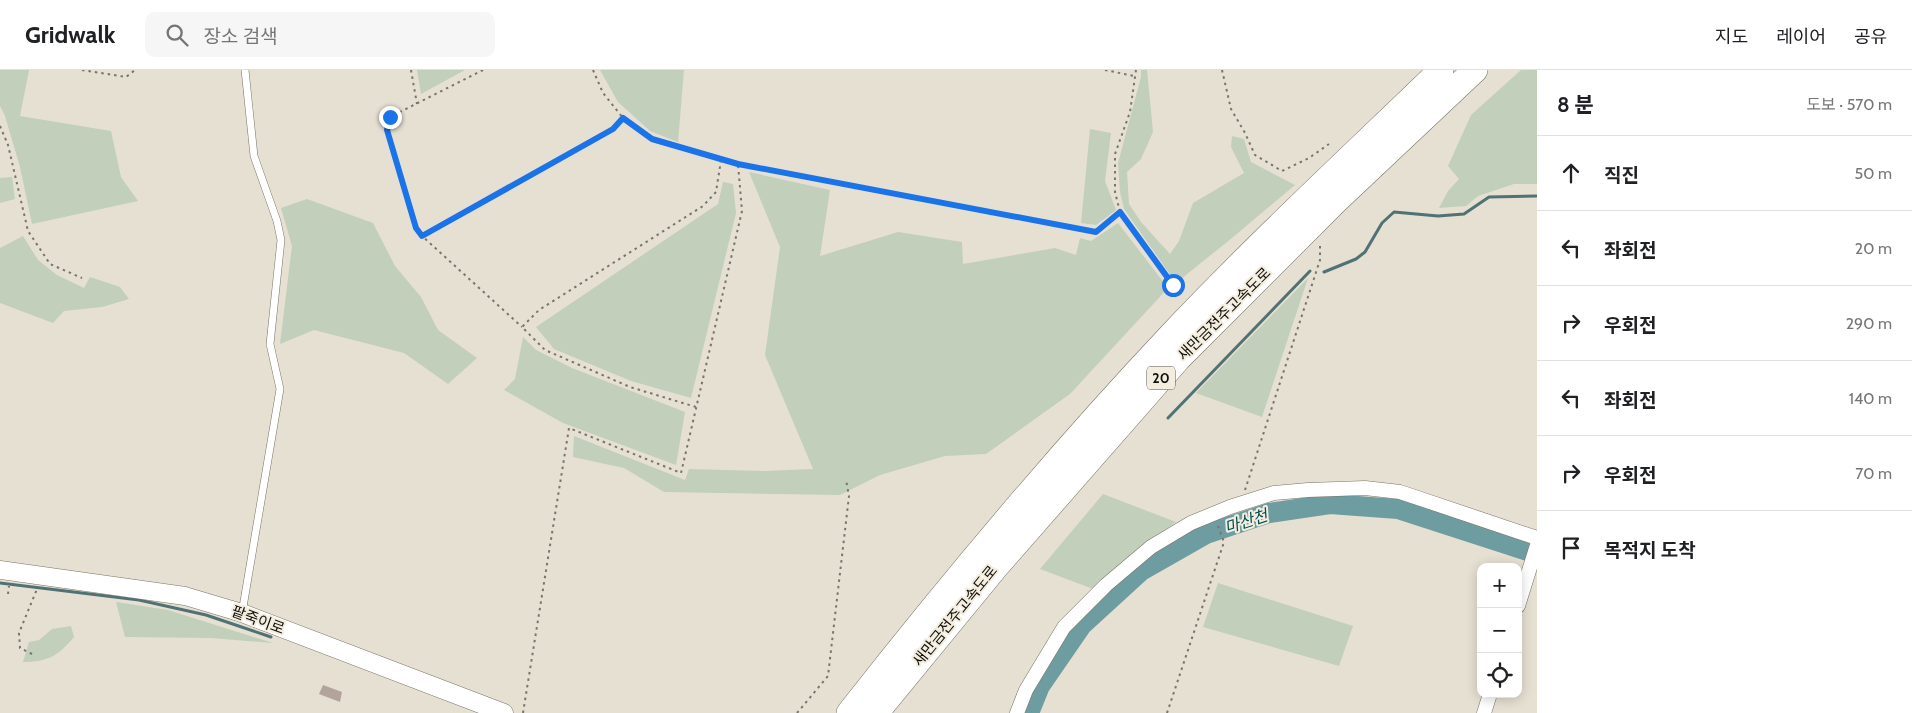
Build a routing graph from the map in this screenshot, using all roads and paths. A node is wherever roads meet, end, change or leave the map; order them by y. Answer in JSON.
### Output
{"nodes":[{"id":1,"x":82,"y":70,"type":"edge"},
{"id":2,"x":135,"y":70,"type":"edge"},
{"id":3,"x":245,"y":70,"type":"edge"},
{"id":4,"x":411,"y":70,"type":"edge"},
{"id":5,"x":483,"y":70,"type":"edge"},
{"id":6,"x":592,"y":70,"type":"edge"},
{"id":7,"x":1105,"y":70,"type":"edge"},
{"id":8,"x":1136,"y":70,"type":"edge"},
{"id":9,"x":1222,"y":70,"type":"edge"},
{"id":10,"x":1442,"y":70,"type":"edge"},
{"id":11,"x":1475,"y":70,"type":"edge"},
{"id":12,"x":1135,"y":76,"type":"junction"},
{"id":13,"x":417,"y":104,"type":"junction"},
{"id":14,"x":623,"y":118,"type":"junction"},
{"id":15,"x":0,"y":126,"type":"edge"},
{"id":16,"x":1329,"y":144,"type":"dead end"},
{"id":17,"x":721,"y":160,"type":"junction"},
{"id":18,"x":738,"y":164,"type":"junction"},
{"id":19,"x":1120,"y":212,"type":"junction"},
{"id":20,"x":422,"y":236,"type":"junction"},
{"id":21,"x":1320,"y":245,"type":"dead end"},
{"id":22,"x":82,"y":278,"type":"dead end"},
{"id":23,"x":1173,"y":285,"type":"dead end"},
{"id":24,"x":522,"y":327,"type":"junction"},
{"id":25,"x":696,"y":407,"type":"junction"},
{"id":26,"x":846,"y":480,"type":"dead end"},
{"id":27,"x":1240,"y":504,"type":"junction"},
{"id":28,"x":1214,"y":513,"type":"junction"},
{"id":29,"x":1537,"y":538,"type":"edge"},
{"id":30,"x":1537,"y":545,"type":"edge"},
{"id":31,"x":0,"y":570,"type":"edge"},
{"id":32,"x":34,"y":595,"type":"dead end"},
{"id":33,"x":1522,"y":595,"type":"edge"},
{"id":34,"x":242,"y":613,"type":"junction"},
{"id":35,"x":32,"y":654,"type":"dead end"},
{"id":36,"x":1489,"y":698,"type":"edge"},
{"id":37,"x":504,"y":713,"type":"edge"},
{"id":38,"x":523,"y":713,"type":"edge"},
{"id":39,"x":797,"y":713,"type":"edge"},
{"id":40,"x":849,"y":713,"type":"edge"},
{"id":41,"x":876,"y":713,"type":"edge"},
{"id":42,"x":1017,"y":713,"type":"edge"},
{"id":43,"x":1167,"y":713,"type":"edge"},
{"id":44,"x":1484,"y":713,"type":"edge"}],
"edges":[{"from":1,"to":2,"type":"path"},
{"from":3,"to":34,"type":"lane"},
{"from":4,"to":13,"type":"path"},
{"from":5,"to":13,"type":"path"},
{"from":6,"to":14,"type":"path"},
{"from":7,"to":12,"type":"path"},
{"from":8,"to":12,"type":"path"},
{"from":9,"to":16,"type":"path"},
{"from":10,"to":40,"type":"highway","name":"새만금전주고속도로","number":"20"},
{"from":11,"to":41,"type":"highway","name":"새만금전주고속도로","number":"20"},
{"from":12,"to":19,"type":"path"},
{"from":13,"to":20,"type":"path"},
{"from":14,"to":17,"type":"path"},
{"from":14,"to":20,"type":"path"},
{"from":15,"to":22,"type":"path"},
{"from":17,"to":18,"type":"path"},
{"from":17,"to":24,"type":"path"},
{"from":18,"to":19,"type":"path"},
{"from":18,"to":25,"type":"path"},
{"from":19,"to":23,"type":"path"},
{"from":20,"to":24,"type":"path"},
{"from":21,"to":27,"type":"path"},
{"from":24,"to":25,"type":"path"},
{"from":25,"to":38,"type":"path"},
{"from":26,"to":39,"type":"path"},
{"from":27,"to":28,"type":"street"},
{"from":27,"to":29,"type":"street"},
{"from":28,"to":42,"type":"street"},
{"from":28,"to":43,"type":"path"},
{"from":30,"to":33,"type":"street"},
{"from":31,"to":34,"type":"street","name":"팥죽이로"},
{"from":32,"to":35,"type":"path"},
{"from":34,"to":37,"type":"street","name":"팥죽이로"},
{"from":36,"to":44,"type":"street"}]}
